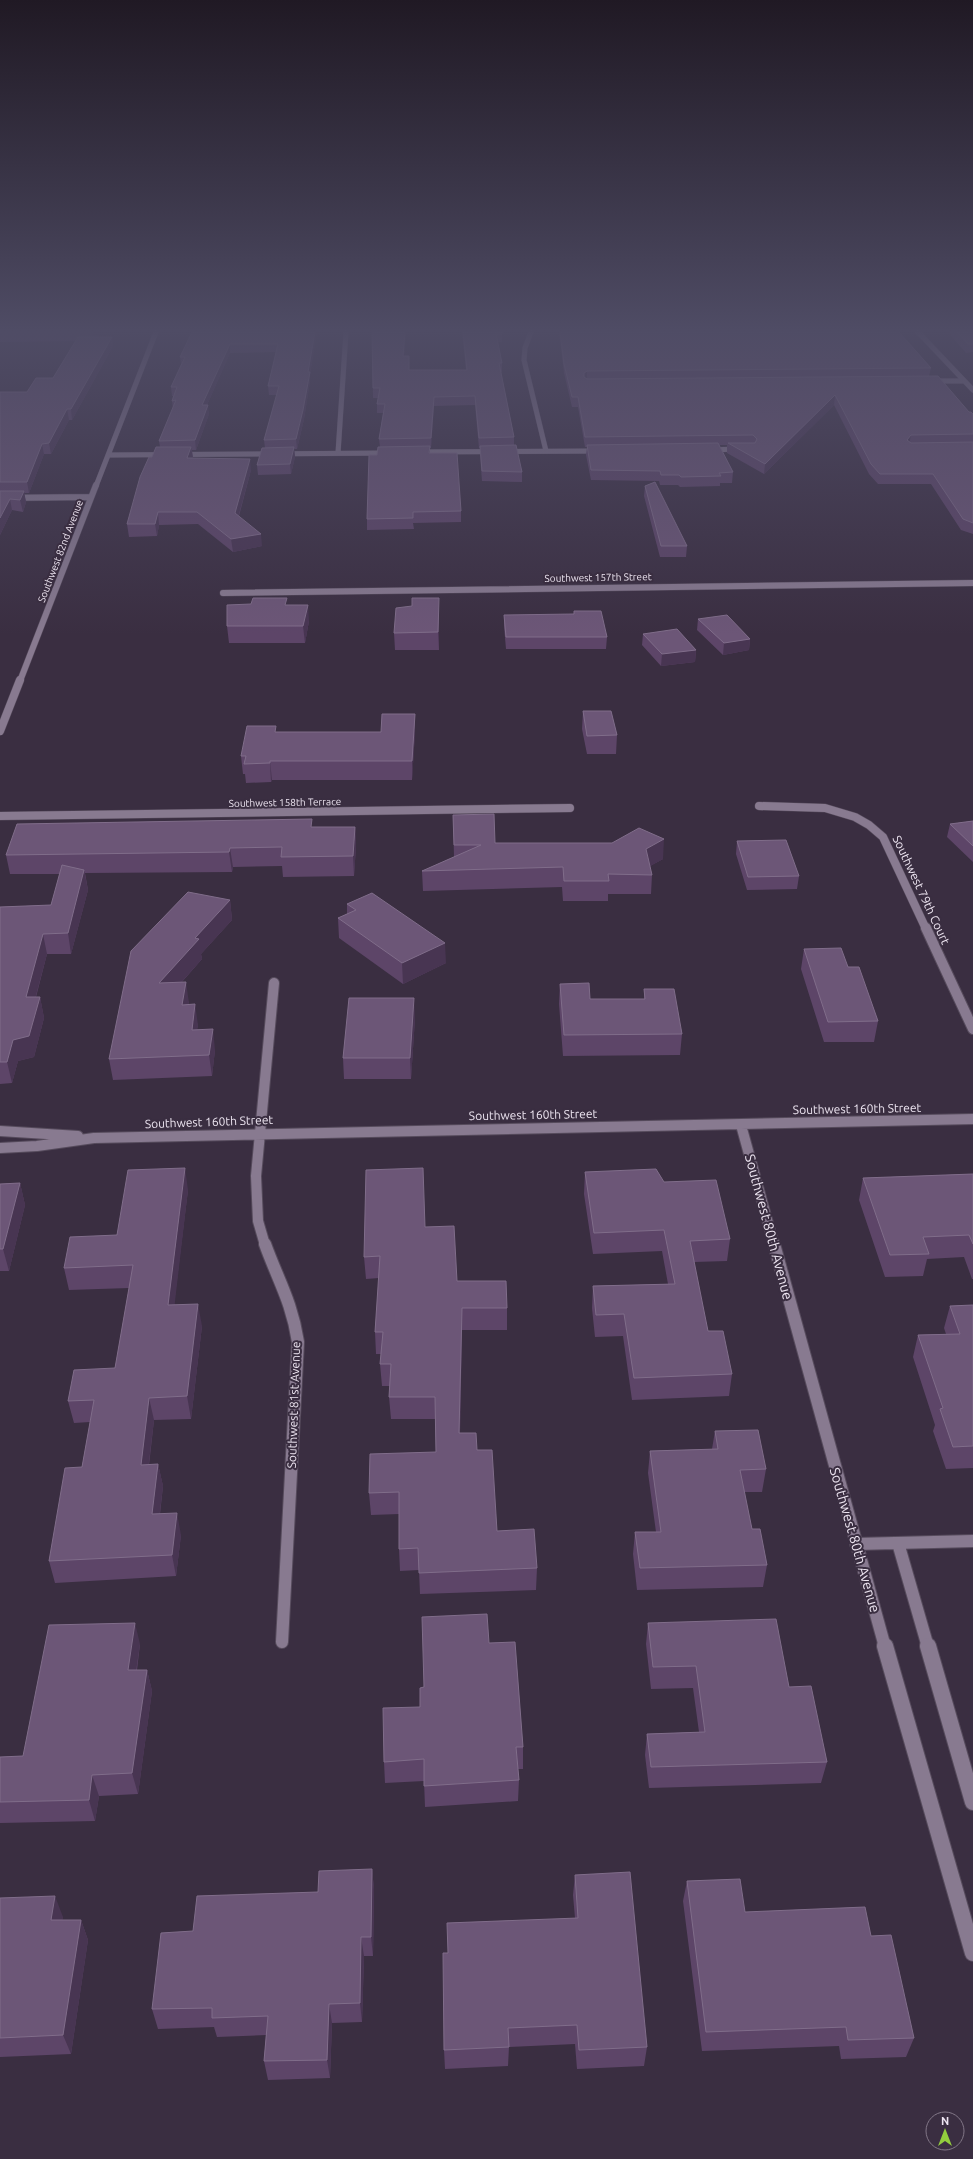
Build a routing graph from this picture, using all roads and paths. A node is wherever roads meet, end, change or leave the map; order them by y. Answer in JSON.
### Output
{"nodes":[{"id":1,"x":118,"y":433,"type":"edge"},
{"id":2,"x":339,"y":433,"type":"edge"},
{"id":3,"x":542,"y":433,"type":"edge"},
{"id":4,"x":704,"y":450,"type":"edge"},
{"id":5,"x":744,"y":450,"type":"edge"},
{"id":6,"x":546,"y":451,"type":"junction"},
{"id":7,"x":609,"y":451,"type":"edge"},
{"id":8,"x":394,"y":452,"type":"edge"},
{"id":9,"x":410,"y":452,"type":"edge"},
{"id":10,"x":338,"y":453,"type":"junction"},
{"id":11,"x":109,"y":455,"type":"junction"},
{"id":12,"x":90,"y":497,"type":"junction"},
{"id":13,"x":0,"y":498,"type":"edge"},
{"id":14,"x":973,"y":583,"type":"edge"},
{"id":15,"x":223,"y":592,"type":"dead end"},
{"id":16,"x":0,"y":731,"type":"edge"},
{"id":17,"x":759,"y":806,"type":"dead end"},
{"id":18,"x":570,"y":808,"type":"dead end"},
{"id":19,"x":0,"y":816,"type":"edge"},
{"id":20,"x":274,"y":983,"type":"dead end"},
{"id":21,"x":973,"y":1030,"type":"edge"},
{"id":22,"x":973,"y":1119,"type":"edge"},
{"id":23,"x":741,"y":1125,"type":"junction"},
{"id":24,"x":0,"y":1132,"type":"edge"},
{"id":25,"x":261,"y":1133,"type":"junction"},
{"id":26,"x":94,"y":1138,"type":"junction"},
{"id":27,"x":0,"y":1148,"type":"edge"},
{"id":28,"x":973,"y":1541,"type":"edge"},
{"id":29,"x":898,"y":1543,"type":"junction"},
{"id":30,"x":856,"y":1544,"type":"junction"},
{"id":31,"x":282,"y":1642,"type":"dead end"},
{"id":32,"x":973,"y":1802,"type":"edge"},
{"id":33,"x":973,"y":1953,"type":"edge"}],
"edges":[{"from":1,"to":11,"type":"street","name":"Southwest 82nd Avenue"},
{"from":2,"to":10,"type":"street"},
{"from":3,"to":6,"type":"street"},
{"from":4,"to":5,"type":"street"},
{"from":6,"to":7,"type":"street"},
{"from":6,"to":9,"type":"street"},
{"from":8,"to":10,"type":"street"},
{"from":10,"to":11,"type":"street"},
{"from":11,"to":12,"type":"street","name":"Southwest 82nd Avenue"},
{"from":12,"to":13,"type":"street"},
{"from":12,"to":16,"type":"street","name":"Southwest 82nd Avenue"},
{"from":14,"to":15,"type":"street","name":"Southwest 157th Street"},
{"from":17,"to":21,"type":"street","name":"Southwest 79th Court"},
{"from":18,"to":19,"type":"street","name":"Southwest 158th Terrace"},
{"from":20,"to":25,"type":"street","name":"Southwest 81st Avenue"},
{"from":22,"to":23,"type":"street","name":"Southwest 160th Street"},
{"from":23,"to":25,"type":"street","name":"Southwest 160th Street"},
{"from":23,"to":30,"type":"street","name":"Southwest 80th Avenue"},
{"from":24,"to":26,"type":"street","name":"Southwest 160th Street"},
{"from":25,"to":26,"type":"street","name":"Southwest 160th Street"},
{"from":25,"to":31,"type":"street","name":"Southwest 81st Avenue"},
{"from":26,"to":27,"type":"street","name":"Southwest 160th Street"},
{"from":28,"to":29,"type":"street"},
{"from":29,"to":30,"type":"street"},
{"from":29,"to":32,"type":"street"},
{"from":30,"to":33,"type":"street","name":"Southwest 80th Avenue"}]}
